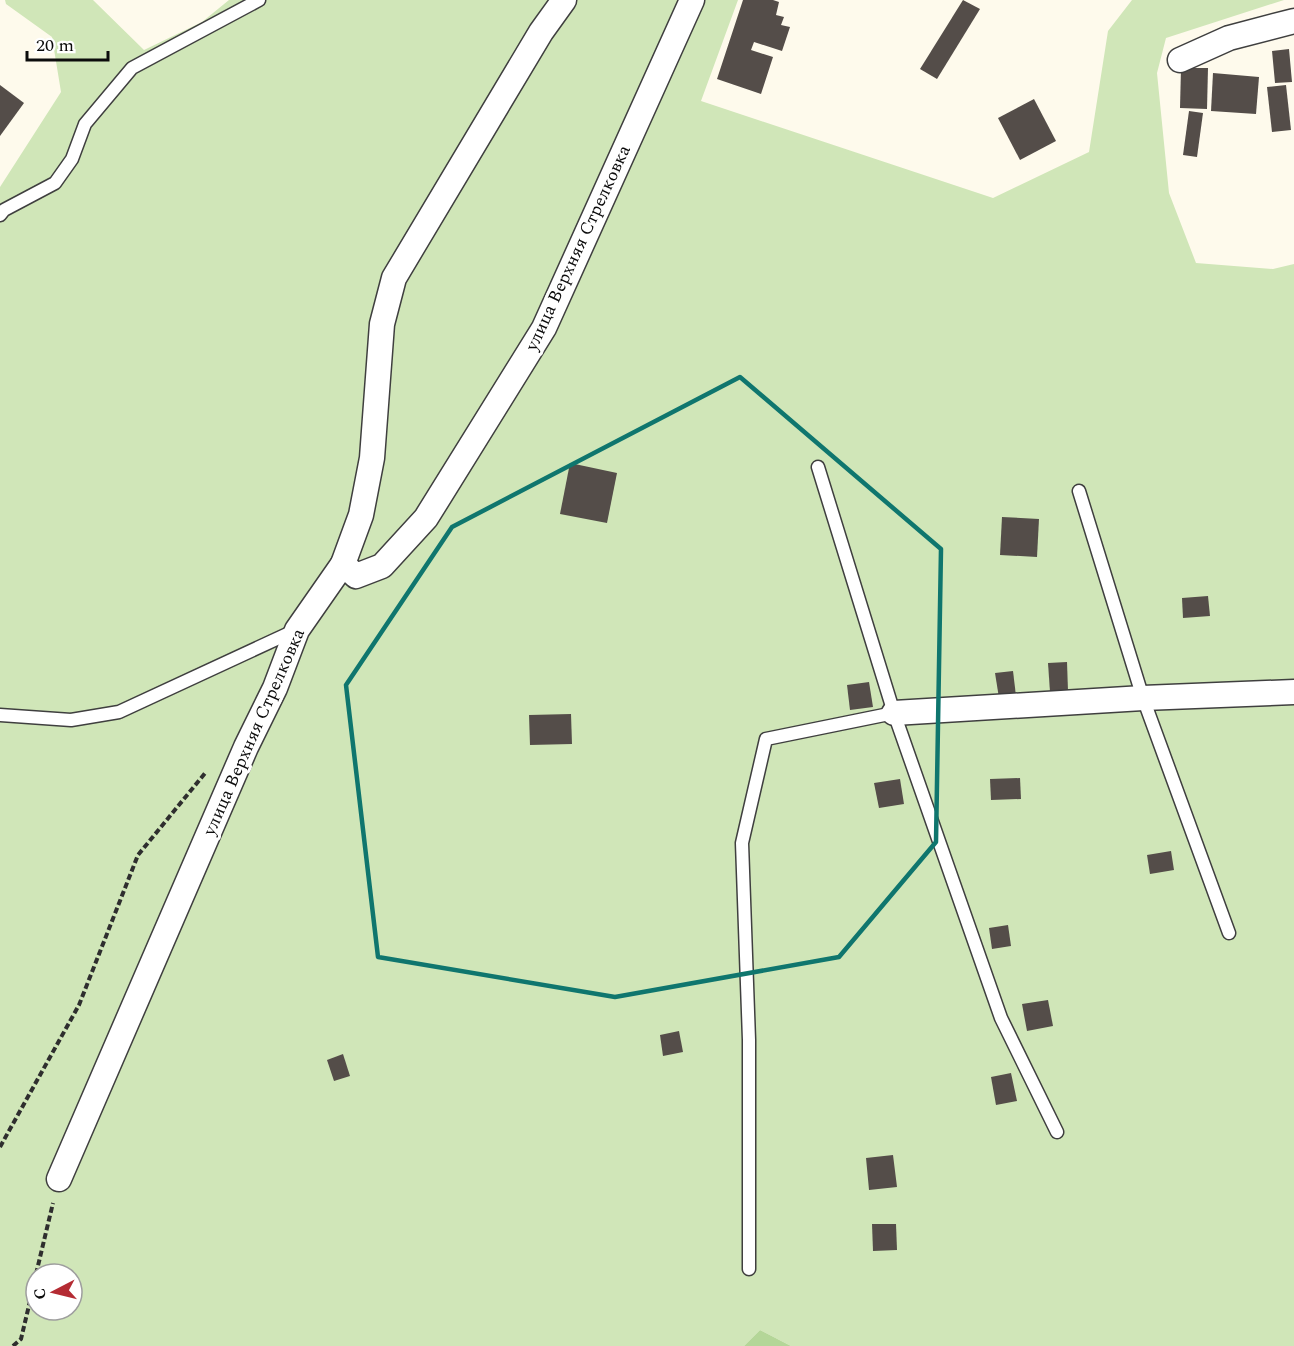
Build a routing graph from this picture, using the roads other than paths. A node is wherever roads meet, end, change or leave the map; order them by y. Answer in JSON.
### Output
{"nodes":[{"id":1,"x":259,"y":0,"type":"edge"},
{"id":2,"x":564,"y":0,"type":"edge"},
{"id":3,"x":692,"y":0,"type":"edge"},
{"id":4,"x":1294,"y":21,"type":"edge"},
{"id":5,"x":1180,"y":60,"type":"dead end"},
{"id":6,"x":0,"y":214,"type":"edge"},
{"id":7,"x":818,"y":467,"type":"dead end"},
{"id":8,"x":1079,"y":491,"type":"dead end"},
{"id":9,"x":343,"y":564,"type":"junction"},
{"id":10,"x":297,"y":630,"type":"junction"},
{"id":11,"x":1294,"y":692,"type":"edge"},
{"id":12,"x":1143,"y":698,"type":"junction"},
{"id":13,"x":894,"y":713,"type":"junction"},
{"id":14,"x":0,"y":715,"type":"edge"},
{"id":15,"x":1229,"y":933,"type":"dead end"},
{"id":16,"x":1057,"y":1132,"type":"dead end"},
{"id":17,"x":59,"y":1179,"type":"road end"},
{"id":18,"x":749,"y":1269,"type":"dead end"}],
"edges":[{"from":1,"to":6,"type":"lane"},
{"from":2,"to":9,"type":"street"},
{"from":3,"to":9,"type":"street","name":"улица Верхняя Стрелковка"},
{"from":4,"to":5,"type":"street"},
{"from":7,"to":13,"type":"lane"},
{"from":8,"to":12,"type":"lane"},
{"from":9,"to":10,"type":"street","name":"улица Верхняя Стрелковка"},
{"from":10,"to":14,"type":"lane"},
{"from":10,"to":17,"type":"street","name":"улица Верхняя Стрелковка"},
{"from":11,"to":12,"type":"street"},
{"from":12,"to":13,"type":"street"},
{"from":12,"to":15,"type":"lane"},
{"from":13,"to":16,"type":"lane"},
{"from":13,"to":18,"type":"lane"}]}
